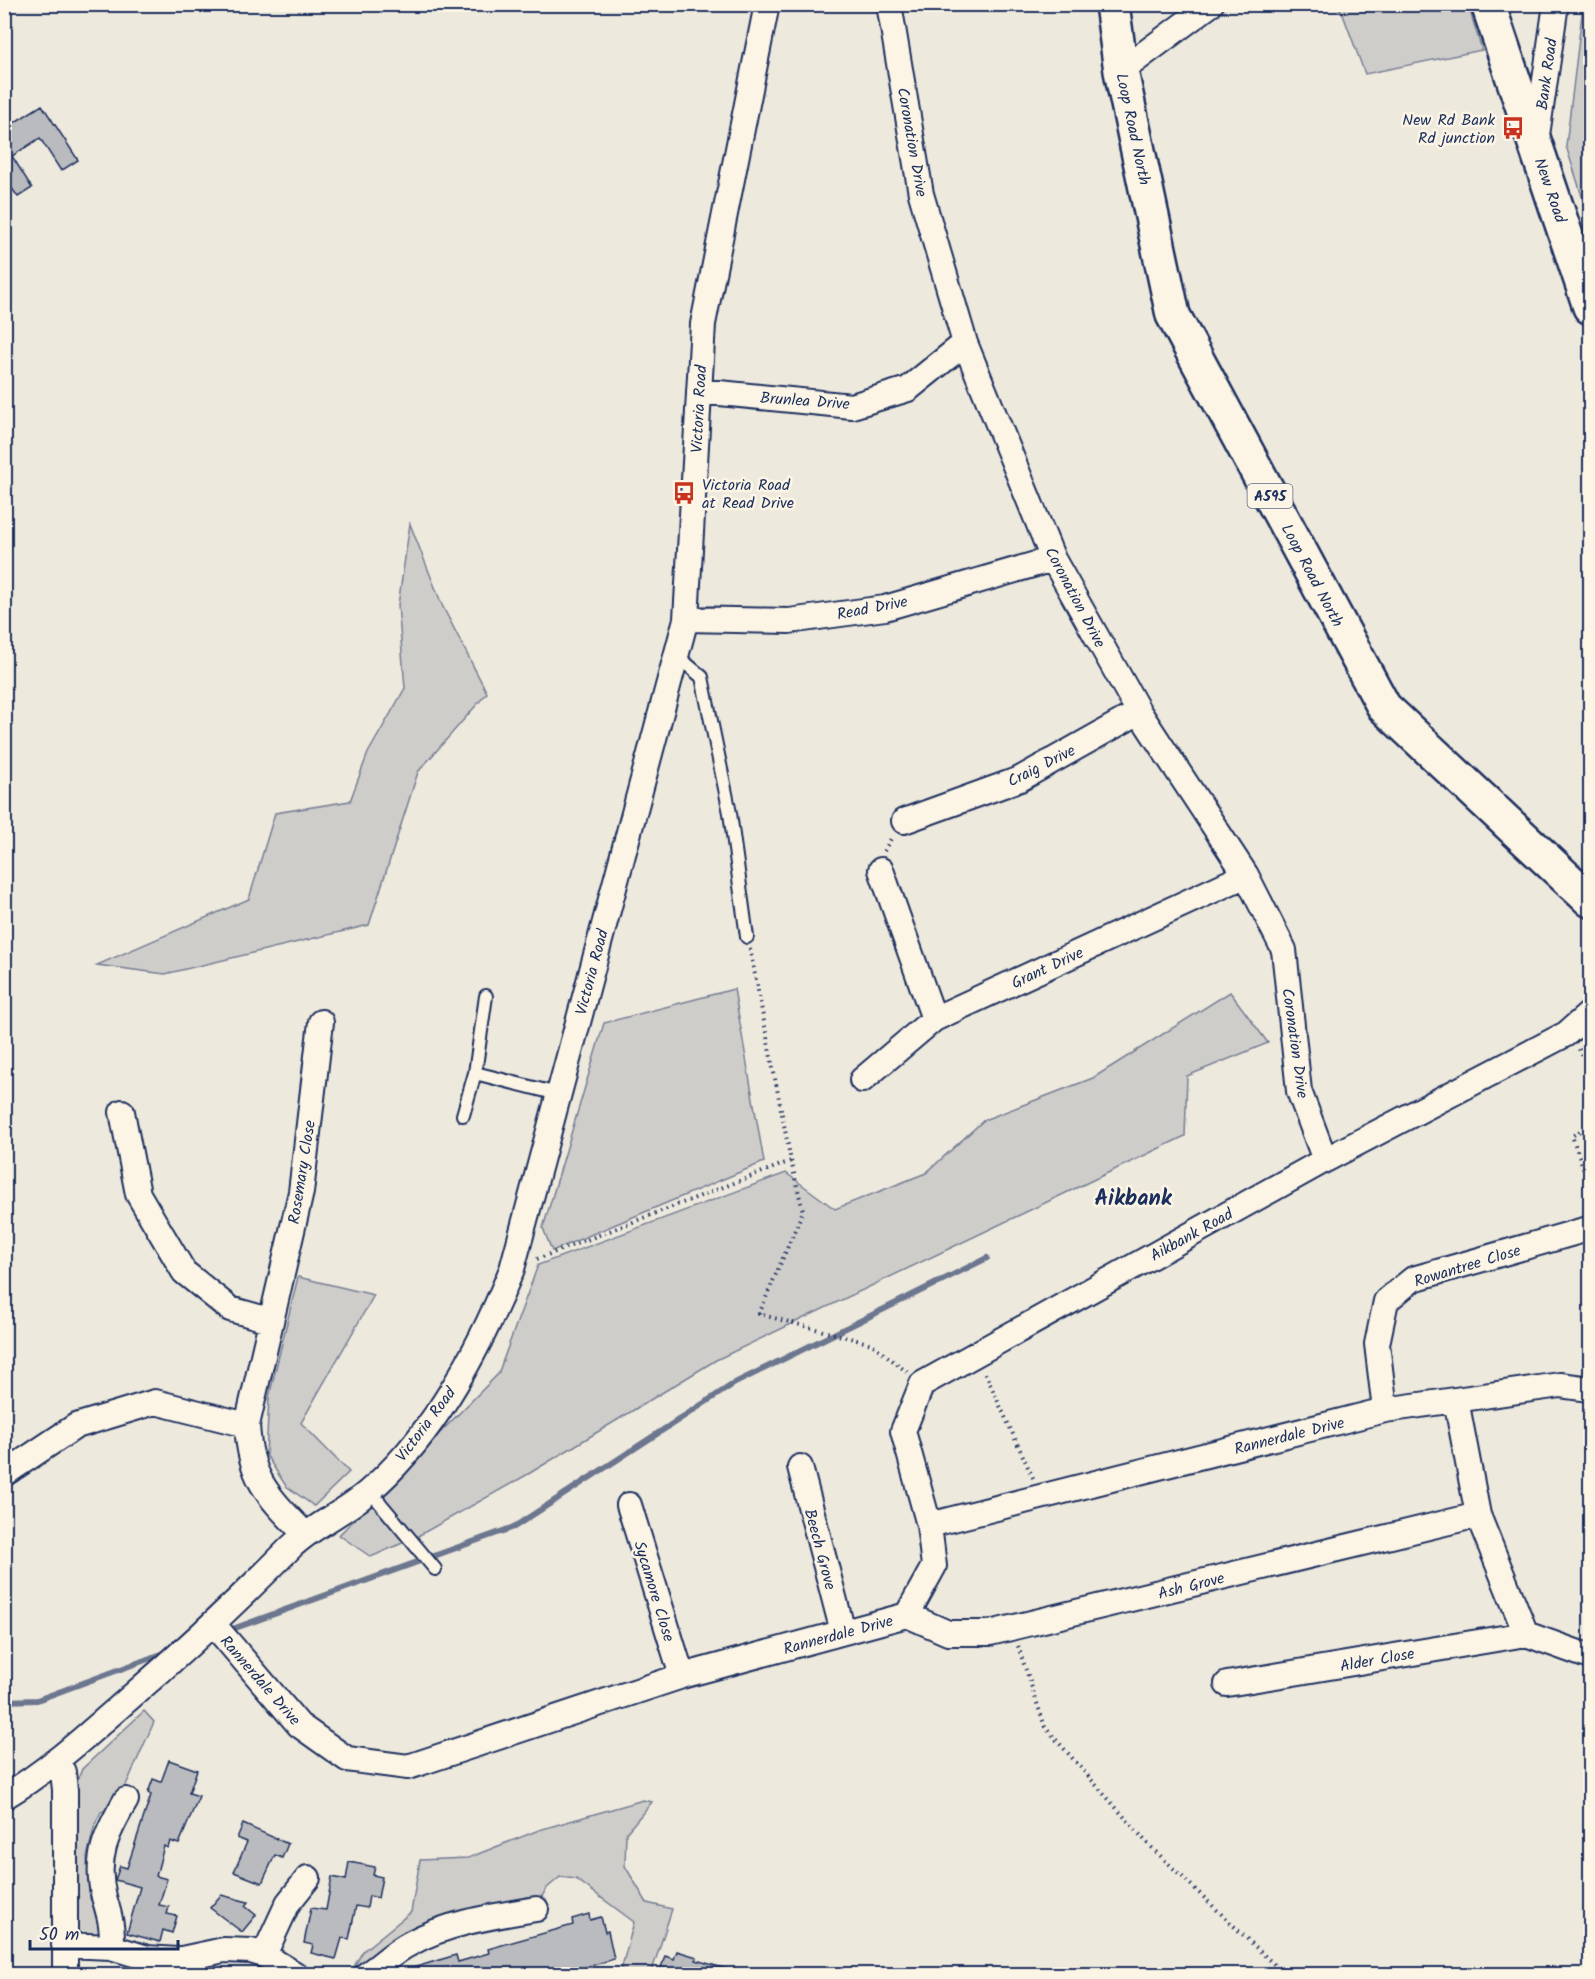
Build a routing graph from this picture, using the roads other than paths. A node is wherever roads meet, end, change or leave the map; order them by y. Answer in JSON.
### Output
{"nodes":[{"id":1,"x":767,"y":4,"type":"edge"},
{"id":2,"x":889,"y":4,"type":"edge"},
{"id":3,"x":1112,"y":4,"type":"edge"},
{"id":4,"x":1211,"y":4,"type":"edge"},
{"id":5,"x":1488,"y":4,"type":"edge"},
{"id":6,"x":1556,"y":4,"type":"edge"},
{"id":7,"x":1121,"y":71,"type":"junction"},
{"id":8,"x":1536,"y":144,"type":"junction"},
{"id":9,"x":1590,"y":307,"type":"edge"},
{"id":10,"x":965,"y":343,"type":"junction"},
{"id":11,"x":699,"y":391,"type":"junction"},
{"id":12,"x":1053,"y":559,"type":"junction"},
{"id":13,"x":686,"y":619,"type":"junction"},
{"id":14,"x":677,"y":656,"type":"junction"},
{"id":15,"x":1139,"y":712,"type":"junction"},
{"id":16,"x":904,"y":820,"type":"road end"},
{"id":17,"x":881,"y":870,"type":"road end"},
{"id":18,"x":1246,"y":875,"type":"junction"},
{"id":19,"x":1590,"y":900,"type":"edge"},
{"id":20,"x":747,"y":937,"type":"road end"},
{"id":21,"x":486,"y":996,"type":"dead end"},
{"id":22,"x":1590,"y":1013,"type":"edge"},
{"id":23,"x":934,"y":1019,"type":"junction"},
{"id":24,"x":321,"y":1022,"type":"dead end"},
{"id":25,"x":475,"y":1073,"type":"junction"},
{"id":26,"x":862,"y":1080,"type":"dead end"},
{"id":27,"x":558,"y":1094,"type":"junction"},
{"id":28,"x":122,"y":1112,"type":"dead end"},
{"id":29,"x":463,"y":1115,"type":"dead end"},
{"id":30,"x":1325,"y":1160,"type":"junction"},
{"id":31,"x":1590,"y":1231,"type":"edge"},
{"id":32,"x":269,"y":1320,"type":"junction"},
{"id":33,"x":1590,"y":1389,"type":"edge"},
{"id":34,"x":1456,"y":1400,"type":"junction"},
{"id":35,"x":1385,"y":1410,"type":"junction"},
{"id":36,"x":247,"y":1425,"type":"junction"},
{"id":37,"x":800,"y":1467,"type":"dead end"},
{"id":38,"x":4,"y":1474,"type":"edge"},
{"id":39,"x":369,"y":1491,"type":"junction"},
{"id":40,"x":629,"y":1505,"type":"dead end"},
{"id":41,"x":1478,"y":1515,"type":"junction"},
{"id":42,"x":929,"y":1525,"type":"junction"},
{"id":43,"x":305,"y":1534,"type":"junction"},
{"id":44,"x":435,"y":1569,"type":"dead end"},
{"id":45,"x":907,"y":1615,"type":"junction"},
{"id":46,"x":214,"y":1625,"type":"junction"},
{"id":47,"x":843,"y":1632,"type":"junction"},
{"id":48,"x":1526,"y":1634,"type":"junction"},
{"id":49,"x":1590,"y":1657,"type":"edge"},
{"id":50,"x":682,"y":1676,"type":"junction"},
{"id":51,"x":1227,"y":1684,"type":"dead end"},
{"id":52,"x":57,"y":1762,"type":"junction"},
{"id":53,"x":4,"y":1797,"type":"edge"},
{"id":54,"x":126,"y":1800,"type":"dead end"},
{"id":55,"x":308,"y":1878,"type":"dead end"},
{"id":56,"x":536,"y":1909,"type":"dead end"},
{"id":57,"x":64,"y":1945,"type":"junction"},
{"id":58,"x":111,"y":1947,"type":"junction"},
{"id":59,"x":264,"y":1954,"type":"junction"},
{"id":60,"x":65,"y":1974,"type":"edge"},
{"id":61,"x":295,"y":1974,"type":"edge"},
{"id":62,"x":367,"y":1974,"type":"edge"}],
"edges":[{"from":1,"to":11,"type":"street","name":"Victoria Road"},
{"from":2,"to":10,"type":"street","name":"Coronation Drive"},
{"from":3,"to":7,"type":"main road","name":"Loop Road North","number":"A595"},
{"from":4,"to":7,"type":"street"},
{"from":5,"to":8,"type":"main road","name":"New Road"},
{"from":6,"to":8,"type":"street","name":"Bank Road"},
{"from":7,"to":19,"type":"main road","name":"Loop Road North","number":"A595"},
{"from":8,"to":9,"type":"main road","name":"New Road"},
{"from":10,"to":11,"type":"street","name":"Brunlea Drive"},
{"from":10,"to":12,"type":"street","name":"Coronation Drive"},
{"from":11,"to":13,"type":"street","name":"Victoria Road"},
{"from":12,"to":13,"type":"street","name":"Read Drive"},
{"from":12,"to":15,"type":"street","name":"Coronation Drive"},
{"from":13,"to":14,"type":"street","name":"Victoria Road"},
{"from":14,"to":20,"type":"lane"},
{"from":14,"to":27,"type":"street","name":"Victoria Road"},
{"from":15,"to":16,"type":"street","name":"Craig Drive"},
{"from":15,"to":18,"type":"street","name":"Coronation Drive"},
{"from":17,"to":23,"type":"street"},
{"from":18,"to":23,"type":"street","name":"Grant Drive"},
{"from":18,"to":30,"type":"street","name":"Coronation Drive"},
{"from":21,"to":25,"type":"lane"},
{"from":22,"to":30,"type":"street","name":"Aikbank Road"},
{"from":23,"to":26,"type":"street","name":"Grant Drive"},
{"from":24,"to":32,"type":"street","name":"Rosemary Close"},
{"from":25,"to":27,"type":"lane"},
{"from":25,"to":29,"type":"lane"},
{"from":27,"to":39,"type":"street","name":"Victoria Road"},
{"from":28,"to":32,"type":"street"},
{"from":30,"to":42,"type":"street","name":"Aikbank Road"},
{"from":31,"to":35,"type":"street","name":"Rowantree Close"},
{"from":32,"to":36,"type":"street","name":"Rosemary Close"},
{"from":33,"to":34,"type":"street","name":"Rannerdale Drive"},
{"from":34,"to":35,"type":"street","name":"Rannerdale Drive"},
{"from":34,"to":41,"type":"street"},
{"from":35,"to":42,"type":"street","name":"Rannerdale Drive"},
{"from":36,"to":38,"type":"street"},
{"from":36,"to":43,"type":"street","name":"Rosemary Close"},
{"from":37,"to":47,"type":"street","name":"Beech Grove"},
{"from":39,"to":43,"type":"street","name":"Victoria Road"},
{"from":39,"to":44,"type":"lane"},
{"from":40,"to":50,"type":"street","name":"Sycamore Close"},
{"from":41,"to":45,"type":"street","name":"Ash Grove"},
{"from":41,"to":48,"type":"street"},
{"from":42,"to":45,"type":"street","name":"Rannerdale Drive"},
{"from":43,"to":46,"type":"street","name":"Victoria Road"},
{"from":45,"to":47,"type":"street","name":"Rannerdale Drive"},
{"from":46,"to":50,"type":"street","name":"Rannerdale Drive"},
{"from":46,"to":52,"type":"street","name":"Victoria Road"},
{"from":47,"to":50,"type":"street","name":"Rannerdale Drive"},
{"from":48,"to":49,"type":"street","name":"Alder Close"},
{"from":48,"to":51,"type":"street","name":"Alder Close"},
{"from":52,"to":53,"type":"street","name":"Victoria Road"},
{"from":52,"to":57,"type":"street"},
{"from":54,"to":58,"type":"street"},
{"from":55,"to":59,"type":"street"},
{"from":56,"to":62,"type":"street"},
{"from":57,"to":58,"type":"street"},
{"from":57,"to":60,"type":"street"},
{"from":58,"to":59,"type":"street"},
{"from":59,"to":61,"type":"street"}]}
